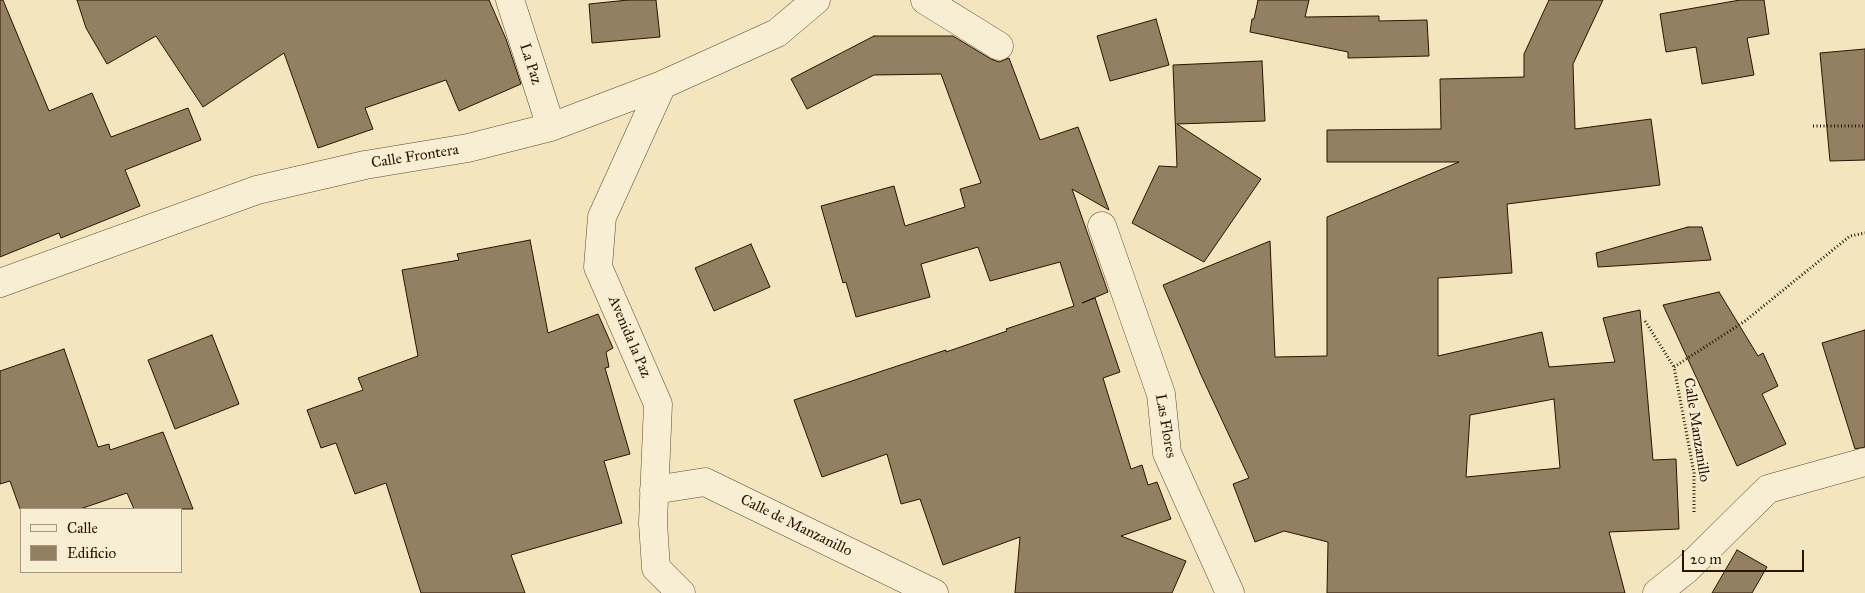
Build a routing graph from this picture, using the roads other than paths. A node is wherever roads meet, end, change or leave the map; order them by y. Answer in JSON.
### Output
{"nodes":[{"id":1,"x":510,"y":0,"type":"edge"},
{"id":2,"x":816,"y":0,"type":"edge"},
{"id":3,"x":925,"y":0,"type":"edge"},
{"id":4,"x":999,"y":46,"type":"dead end"},
{"id":5,"x":662,"y":85,"type":"junction"},
{"id":6,"x":551,"y":127,"type":"junction"},
{"id":7,"x":1102,"y":226,"type":"dead end"},
{"id":8,"x":0,"y":283,"type":"edge"},
{"id":9,"x":1865,"y":462,"type":"edge"},
{"id":10,"x":654,"y":490,"type":"junction"},
{"id":11,"x":1686,"y":581,"type":"edge"},
{"id":12,"x":681,"y":593,"type":"edge"},
{"id":13,"x":934,"y":593,"type":"edge"},
{"id":14,"x":1230,"y":593,"type":"edge"},
{"id":15,"x":1657,"y":593,"type":"edge"}],
"edges":[{"from":1,"to":6,"type":"street","name":"La Paz"},
{"from":2,"to":5,"type":"street","name":"Calle Frontera"},
{"from":3,"to":4,"type":"street"},
{"from":5,"to":6,"type":"street","name":"Calle Frontera"},
{"from":5,"to":10,"type":"street","name":"Avenida la Paz"},
{"from":6,"to":8,"type":"street","name":"Calle Frontera"},
{"from":7,"to":14,"type":"street","name":"Las Flores"},
{"from":9,"to":11,"type":"street"},
{"from":10,"to":12,"type":"street","name":"Avenida la Paz"},
{"from":10,"to":13,"type":"street","name":"Calle de Manzanillo"},
{"from":11,"to":15,"type":"street"}]}
